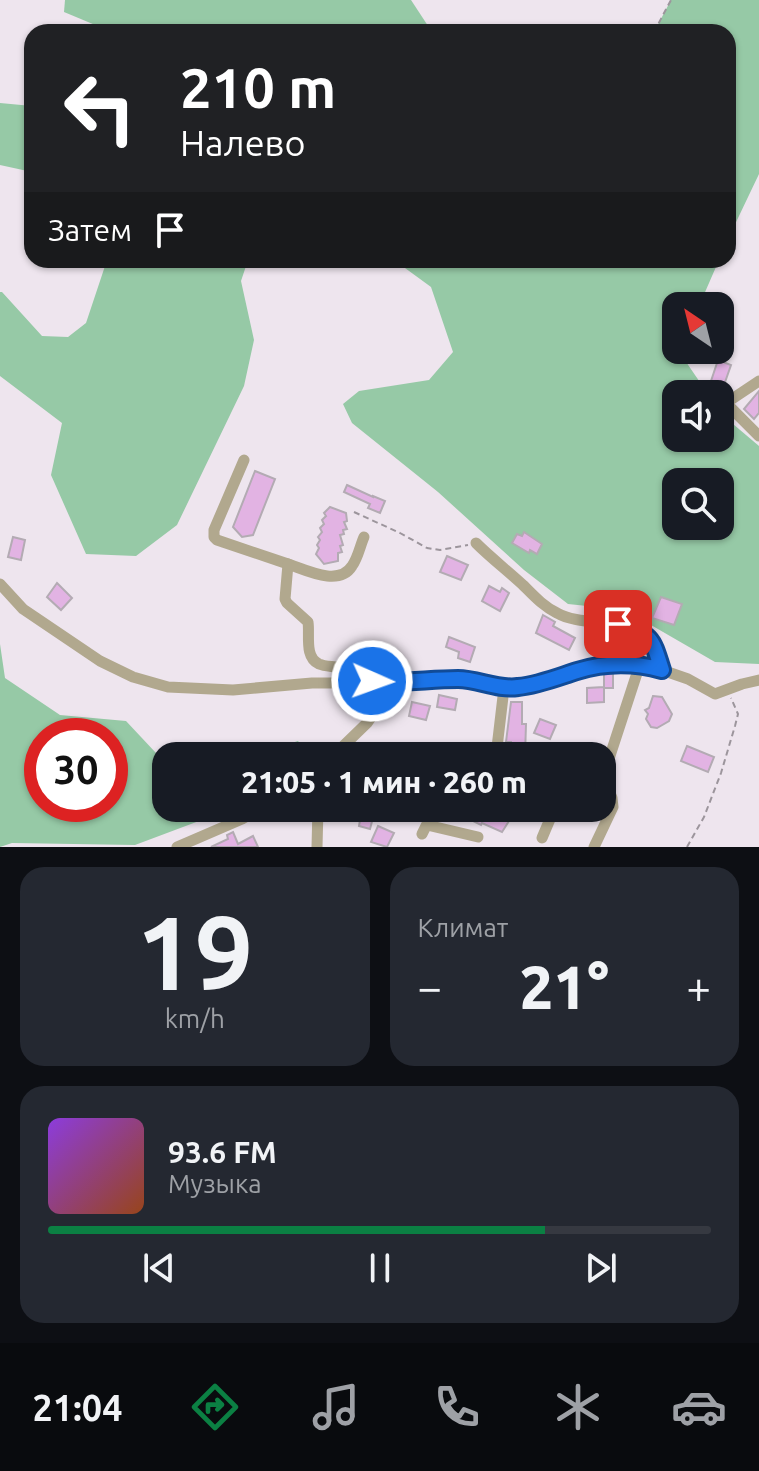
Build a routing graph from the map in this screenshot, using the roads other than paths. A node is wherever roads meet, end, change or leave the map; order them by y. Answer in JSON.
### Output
{"nodes":[{"id":1,"x":759,"y":381,"type":"edge"},
{"id":2,"x":759,"y":436,"type":"edge"},
{"id":3,"x":244,"y":460,"type":"dead end"},
{"id":4,"x":364,"y":537,"type":"dead end"},
{"id":5,"x":476,"y":543,"type":"road end"},
{"id":6,"x":288,"y":564,"type":"junction"},
{"id":7,"x":0,"y":584,"type":"edge"},
{"id":8,"x":640,"y":664,"type":"junction"},
{"id":9,"x":662,"y":670,"type":"junction"},
{"id":10,"x":759,"y":680,"type":"edge"},
{"id":11,"x":351,"y":683,"type":"junction"},
{"id":12,"x":395,"y":683,"type":"junction"},
{"id":13,"x":504,"y":688,"type":"junction"},
{"id":14,"x":347,"y":742,"type":"edge"},
{"id":15,"x":498,"y":742,"type":"edge"},
{"id":16,"x":235,"y":822,"type":"edge"},
{"id":17,"x":318,"y":822,"type":"edge"},
{"id":18,"x":428,"y":822,"type":"edge"},
{"id":19,"x":549,"y":822,"type":"edge"},
{"id":20,"x":478,"y":837,"type":"dead end"},
{"id":21,"x":542,"y":838,"type":"dead end"},
{"id":22,"x":177,"y":847,"type":"edge"},
{"id":23,"x":317,"y":847,"type":"edge"},
{"id":24,"x":594,"y":847,"type":"edge"}],
"edges":[{"from":1,"to":2,"type":"street"},
{"from":3,"to":6,"type":"street"},
{"from":4,"to":6,"type":"street"},
{"from":5,"to":9,"type":"street"},
{"from":6,"to":11,"type":"street"},
{"from":7,"to":11,"type":"street"},
{"from":8,"to":9,"type":"street"},
{"from":8,"to":13,"type":"street"},
{"from":8,"to":24,"type":"street"},
{"from":9,"to":10,"type":"street"},
{"from":11,"to":12,"type":"street"},
{"from":12,"to":13,"type":"street"},
{"from":12,"to":14,"type":"street"},
{"from":13,"to":15,"type":"street"},
{"from":16,"to":22,"type":"street"},
{"from":17,"to":23,"type":"street"},
{"from":18,"to":20,"type":"street"},
{"from":19,"to":21,"type":"street"}]}
